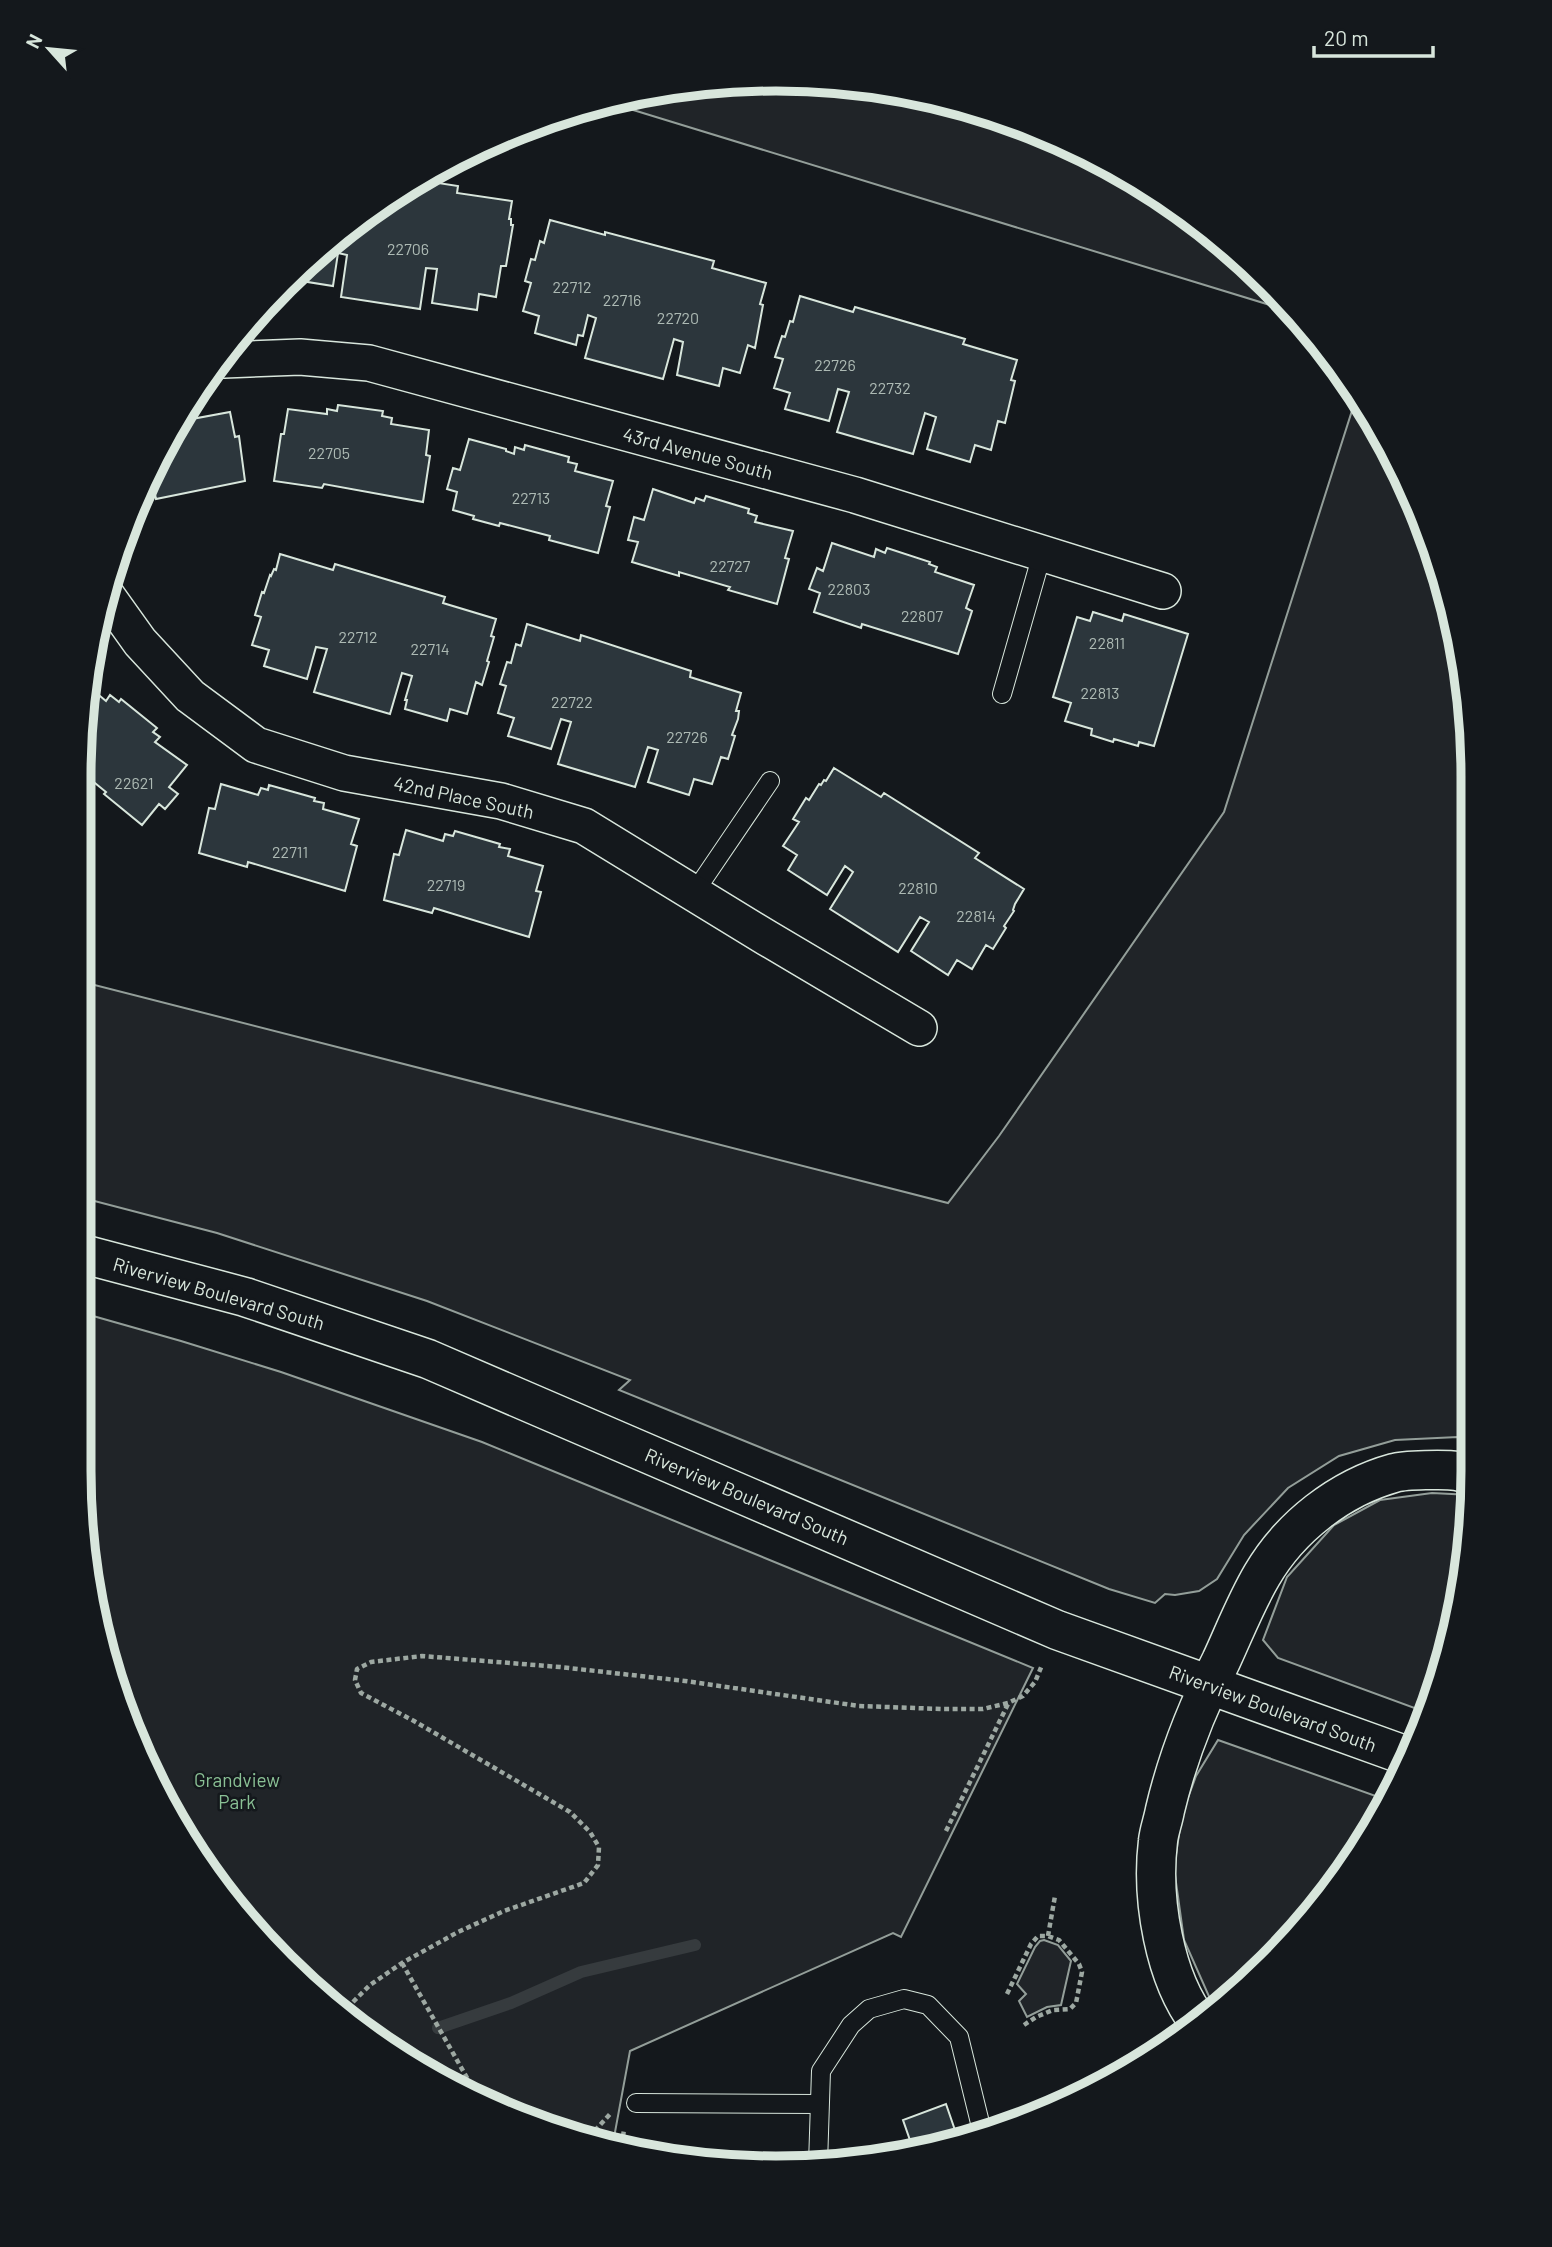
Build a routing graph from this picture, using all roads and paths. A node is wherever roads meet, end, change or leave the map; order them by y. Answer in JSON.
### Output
{"nodes":[{"id":1,"x":233,"y":360,"type":"edge"},
{"id":2,"x":1042,"y":554,"type":"junction"},
{"id":3,"x":1163,"y":591,"type":"dead end"},
{"id":4,"x":113,"y":604,"type":"edge"},
{"id":5,"x":1002,"y":694,"type":"dead end"},
{"id":6,"x":770,"y":781,"type":"dead end"},
{"id":7,"x":694,"y":894,"type":"junction"},
{"id":8,"x":919,"y":1028,"type":"dead end"},
{"id":9,"x":91,"y":1256,"type":"edge"},
{"id":10,"x":1461,"y":1472,"type":"edge"},
{"id":11,"x":1044,"y":1661,"type":"dead end"},
{"id":12,"x":1208,"y":1686,"type":"junction"},
{"id":13,"x":1008,"y":1703,"type":"junction"},
{"id":14,"x":1400,"y":1753,"type":"edge"},
{"id":15,"x":946,"y":1831,"type":"dead end"},
{"id":16,"x":1055,"y":1896,"type":"dead end"},
{"id":17,"x":1048,"y":1936,"type":"junction"},
{"id":18,"x":401,"y":1963,"type":"junction"},
{"id":19,"x":1007,"y":1994,"type":"dead end"},
{"id":20,"x":349,"y":2006,"type":"edge"},
{"id":21,"x":1194,"y":2013,"type":"edge"},
{"id":22,"x":1024,"y":2025,"type":"dead end"},
{"id":23,"x":470,"y":2083,"type":"edge"},
{"id":24,"x":636,"y":2103,"type":"dead end"},
{"id":25,"x":819,"y":2104,"type":"junction"},
{"id":26,"x":613,"y":2111,"type":"dead end"},
{"id":27,"x":980,"y":2125,"type":"edge"},
{"id":28,"x":594,"y":2132,"type":"edge"},
{"id":29,"x":818,"y":2155,"type":"edge"}],
"edges":[{"from":1,"to":2,"type":"street","name":"43rd Avenue South"},
{"from":2,"to":3,"type":"street","name":"43rd Avenue South"},
{"from":2,"to":5,"type":"lane"},
{"from":4,"to":7,"type":"street","name":"42nd Place South"},
{"from":6,"to":7,"type":"lane"},
{"from":7,"to":8,"type":"street","name":"42nd Place South"},
{"from":9,"to":12,"type":"street","name":"Riverview Boulevard South"},
{"from":10,"to":12,"type":"street"},
{"from":11,"to":13,"type":"path"},
{"from":12,"to":14,"type":"street","name":"Riverview Boulevard South"},
{"from":12,"to":21,"type":"street"},
{"from":13,"to":15,"type":"path"},
{"from":13,"to":18,"type":"path"},
{"from":16,"to":17,"type":"path"},
{"from":17,"to":19,"type":"path"},
{"from":17,"to":22,"type":"path"},
{"from":18,"to":20,"type":"path"},
{"from":18,"to":23,"type":"path"},
{"from":24,"to":25,"type":"lane"},
{"from":25,"to":27,"type":"lane"},
{"from":25,"to":29,"type":"lane"},
{"from":26,"to":28,"type":"path"}]}
